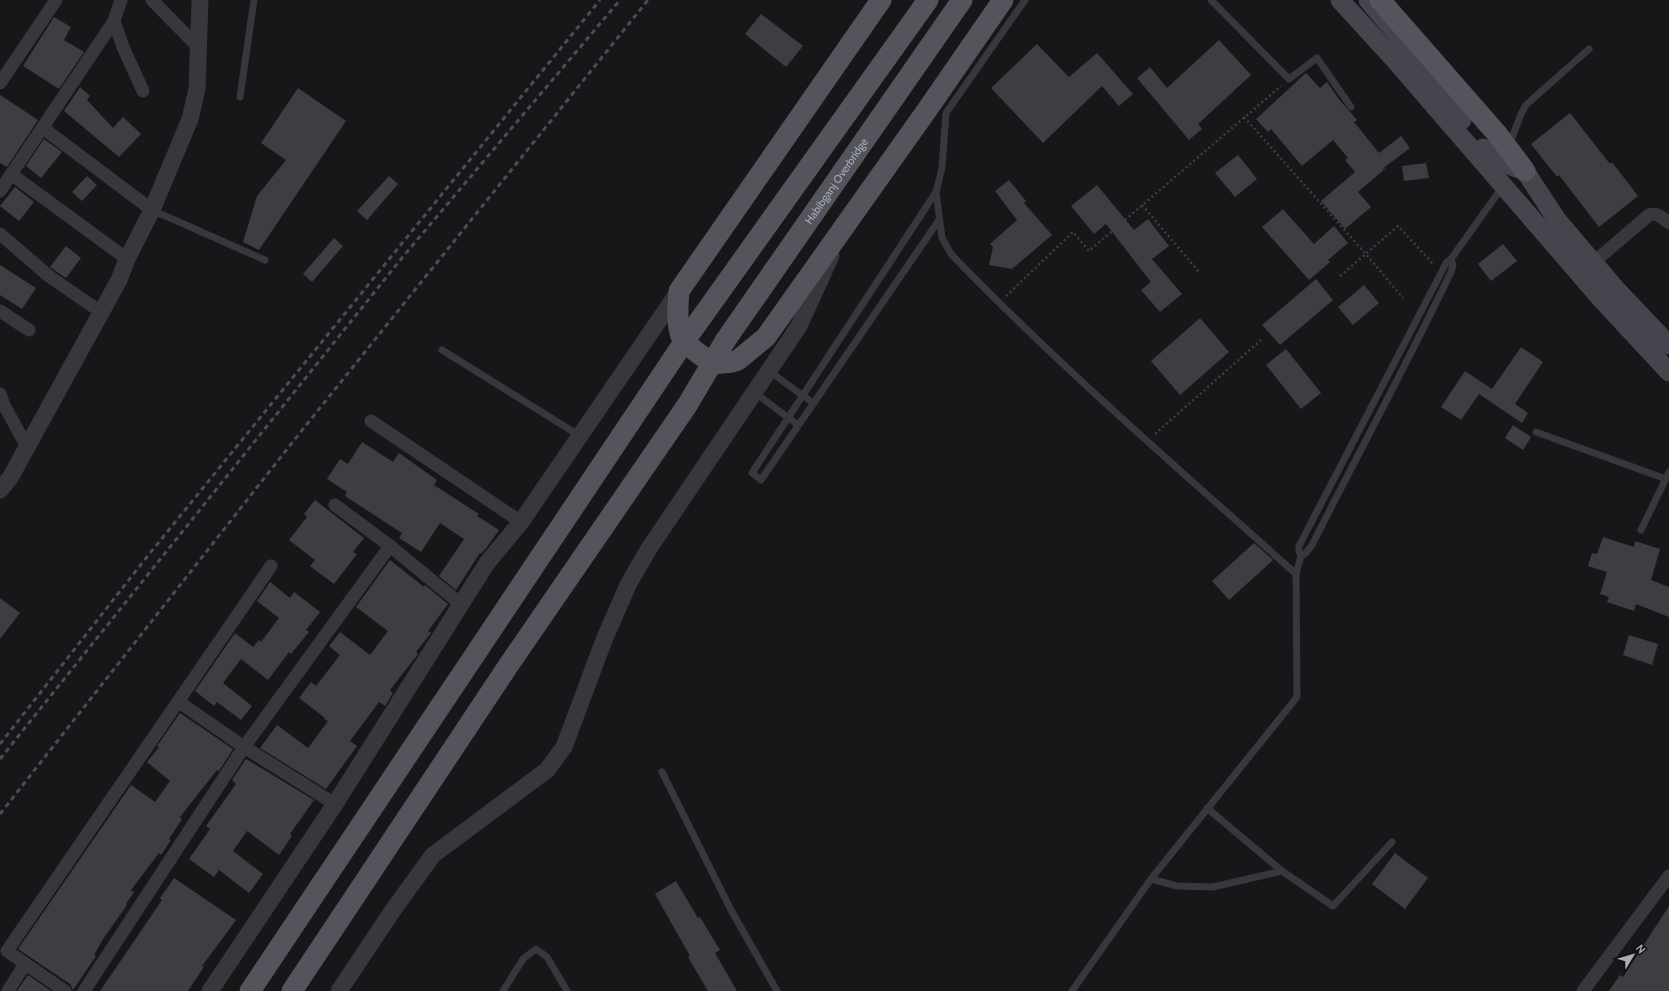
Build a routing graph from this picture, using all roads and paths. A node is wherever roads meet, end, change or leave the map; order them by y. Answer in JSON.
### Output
{"nodes":[{"id":1,"x":56,"y":0,"type":"edge"},
{"id":2,"x":121,"y":0,"type":"edge"},
{"id":3,"x":152,"y":0,"type":"edge"},
{"id":4,"x":200,"y":0,"type":"edge"},
{"id":5,"x":254,"y":0,"type":"edge"},
{"id":6,"x":881,"y":0,"type":"edge"},
{"id":7,"x":928,"y":0,"type":"edge"},
{"id":8,"x":962,"y":0,"type":"edge"},
{"id":9,"x":1004,"y":0,"type":"edge"},
{"id":10,"x":1025,"y":0,"type":"edge"},
{"id":11,"x":1211,"y":0,"type":"edge"},
{"id":12,"x":1340,"y":0,"type":"edge"},
{"id":13,"x":1368,"y":0,"type":"edge"},
{"id":14,"x":1380,"y":0,"type":"edge"},
{"id":15,"x":114,"y":21,"type":"junction"},
{"id":16,"x":198,"y":47,"type":"junction"},
{"id":17,"x":1589,"y":49,"type":"dead end"},
{"id":18,"x":1289,"y":80,"type":"junction"},
{"id":19,"x":0,"y":83,"type":"edge"},
{"id":20,"x":144,"y":91,"type":"dead end"},
{"id":21,"x":240,"y":97,"type":"dead end"},
{"id":22,"x":1351,"y":106,"type":"dead end"},
{"id":23,"x":1244,"y":117,"type":"junction"},
{"id":24,"x":43,"y":128,"type":"junction"},
{"id":25,"x":1503,"y":142,"type":"junction"},
{"id":26,"x":1525,"y":171,"type":"junction"},
{"id":27,"x":11,"y":174,"type":"junction"},
{"id":28,"x":1503,"y":186,"type":"junction"},
{"id":29,"x":0,"y":191,"type":"edge"},
{"id":30,"x":936,"y":192,"type":"junction"},
{"id":31,"x":1142,"y":205,"type":"junction"},
{"id":32,"x":152,"y":210,"type":"junction"},
{"id":33,"x":939,"y":220,"type":"junction"},
{"id":34,"x":1669,"y":223,"type":"edge"},
{"id":35,"x":846,"y":224,"type":"junction"},
{"id":36,"x":0,"y":234,"type":"edge"},
{"id":37,"x":1365,"y":253,"type":"junction"},
{"id":38,"x":127,"y":259,"type":"junction"},
{"id":39,"x":1451,"y":259,"type":"junction"},
{"id":40,"x":265,"y":260,"type":"dead end"},
{"id":41,"x":1586,"y":268,"type":"junction"},
{"id":42,"x":1200,"y":273,"type":"dead end"},
{"id":43,"x":1441,"y":273,"type":"junction"},
{"id":44,"x":1340,"y":276,"type":"dead end"},
{"id":45,"x":679,"y":291,"type":"junction"},
{"id":46,"x":1403,"y":298,"type":"dead end"},
{"id":47,"x":998,"y":303,"type":"junction"},
{"id":48,"x":0,"y":311,"type":"edge"},
{"id":49,"x":101,"y":312,"type":"junction"},
{"id":50,"x":29,"y":330,"type":"dead end"},
{"id":51,"x":1260,"y":340,"type":"dead end"},
{"id":52,"x":684,"y":342,"type":"junction"},
{"id":53,"x":1669,"y":345,"type":"edge"},
{"id":54,"x":442,"y":350,"type":"dead end"},
{"id":55,"x":713,"y":364,"type":"junction"},
{"id":56,"x":769,"y":371,"type":"junction"},
{"id":57,"x":1669,"y":372,"type":"edge"},
{"id":58,"x":754,"y":392,"type":"junction"},
{"id":59,"x":0,"y":394,"type":"edge"},
{"id":60,"x":803,"y":395,"type":"junction"},
{"id":61,"x":813,"y":403,"type":"junction"},
{"id":62,"x":788,"y":418,"type":"junction"},
{"id":63,"x":371,"y":422,"type":"dead end"},
{"id":64,"x":798,"y":425,"type":"junction"},
{"id":65,"x":1536,"y":432,"type":"dead end"},
{"id":66,"x":580,"y":436,"type":"junction"},
{"id":67,"x":1148,"y":441,"type":"junction"},
{"id":68,"x":27,"y":447,"type":"junction"},
{"id":69,"x":1669,"y":472,"type":"edge"},
{"id":70,"x":1666,"y":479,"type":"junction"},
{"id":71,"x":3,"y":481,"type":"edge"},
{"id":72,"x":335,"y":505,"type":"dead end"},
{"id":73,"x":521,"y":522,"type":"junction"},
{"id":74,"x":1641,"y":530,"type":"dead end"},
{"id":75,"x":390,"y":546,"type":"junction"},
{"id":76,"x":1301,"y":556,"type":"junction"},
{"id":77,"x":272,"y":566,"type":"dead end"},
{"id":78,"x":1296,"y":574,"type":"junction"},
{"id":79,"x":462,"y":605,"type":"junction"},
{"id":80,"x":179,"y":702,"type":"junction"},
{"id":81,"x":244,"y":747,"type":"junction"},
{"id":82,"x":662,"y":772,"type":"dead end"},
{"id":83,"x":335,"y":804,"type":"junction"},
{"id":84,"x":1208,"y":808,"type":"junction"},
{"id":85,"x":1392,"y":842,"type":"dead end"},
{"id":86,"x":1282,"y":871,"type":"junction"},
{"id":87,"x":1669,"y":876,"type":"edge"},
{"id":88,"x":1151,"y":878,"type":"junction"},
{"id":89,"x":25,"y":964,"type":"junction"},
{"id":90,"x":8,"y":991,"type":"edge"},
{"id":91,"x":65,"y":991,"type":"edge"},
{"id":92,"x":84,"y":991,"type":"edge"},
{"id":93,"x":210,"y":991,"type":"edge"},
{"id":94,"x":250,"y":991,"type":"edge"},
{"id":95,"x":292,"y":991,"type":"edge"},
{"id":96,"x":339,"y":991,"type":"edge"},
{"id":97,"x":503,"y":991,"type":"edge"},
{"id":98,"x":567,"y":991,"type":"edge"},
{"id":99,"x":777,"y":991,"type":"edge"},
{"id":100,"x":1072,"y":991,"type":"edge"},
{"id":101,"x":1583,"y":991,"type":"edge"}],
"edges":[{"from":1,"to":19,"type":"street"},
{"from":2,"to":15,"type":"street"},
{"from":3,"to":16,"type":"street"},
{"from":4,"to":16,"type":"street"},
{"from":5,"to":21,"type":"lane"},
{"from":6,"to":45,"type":"main road"},
{"from":7,"to":52,"type":"main road"},
{"from":8,"to":55,"type":"main road","name":"Habibganj Overbridge"},
{"from":9,"to":35,"type":"main road"},
{"from":10,"to":30,"type":"lane"},
{"from":11,"to":18,"type":"lane"},
{"from":12,"to":28,"type":"main road"},
{"from":13,"to":26,"type":"main road"},
{"from":14,"to":25,"type":"main road"},
{"from":15,"to":20,"type":"street"},
{"from":15,"to":24,"type":"street"},
{"from":16,"to":32,"type":"street"},
{"from":17,"to":25,"type":"lane"},
{"from":18,"to":22,"type":"lane"},
{"from":18,"to":23,"type":"path"},
{"from":23,"to":31,"type":"path"},
{"from":23,"to":37,"type":"path"},
{"from":24,"to":27,"type":"street"},
{"from":24,"to":32,"type":"street"},
{"from":25,"to":26,"type":"main road"},
{"from":26,"to":41,"type":"main road"},
{"from":27,"to":29,"type":"street"},
{"from":27,"to":38,"type":"street"},
{"from":28,"to":39,"type":"lane"},
{"from":28,"to":41,"type":"main road"},
{"from":30,"to":33,"type":"lane"},
{"from":30,"to":60,"type":"lane"},
{"from":31,"to":42,"type":"path"},
{"from":31,"to":47,"type":"path"},
{"from":32,"to":38,"type":"street"},
{"from":32,"to":40,"type":"lane"},
{"from":33,"to":47,"type":"lane"},
{"from":33,"to":61,"type":"lane"},
{"from":34,"to":41,"type":"street"},
{"from":35,"to":55,"type":"main road"},
{"from":35,"to":56,"type":"street"},
{"from":36,"to":49,"type":"street"},
{"from":37,"to":43,"type":"path"},
{"from":37,"to":44,"type":"path"},
{"from":37,"to":46,"type":"path"},
{"from":38,"to":49,"type":"street"},
{"from":39,"to":43,"type":"lane"},
{"from":39,"to":76,"type":"lane"},
{"from":41,"to":53,"type":"main road"},
{"from":41,"to":57,"type":"main road"},
{"from":43,"to":76,"type":"lane"},
{"from":45,"to":52,"type":"main road"},
{"from":45,"to":66,"type":"street"},
{"from":47,"to":67,"type":"lane"},
{"from":48,"to":50,"type":"street"},
{"from":49,"to":68,"type":"street"},
{"from":51,"to":67,"type":"path"},
{"from":52,"to":55,"type":"main road"},
{"from":52,"to":94,"type":"main road"},
{"from":54,"to":66,"type":"lane"},
{"from":55,"to":95,"type":"main road","name":"Habibganj Overbridge"},
{"from":56,"to":58,"type":"street"},
{"from":56,"to":60,"type":"lane"},
{"from":58,"to":62,"type":"lane"},
{"from":58,"to":96,"type":"street"},
{"from":59,"to":68,"type":"street"},
{"from":60,"to":61,"type":"lane"},
{"from":60,"to":62,"type":"lane"},
{"from":61,"to":64,"type":"lane"},
{"from":62,"to":64,"type":"lane"},
{"from":62,"to":64,"type":"lane"},
{"from":63,"to":73,"type":"street"},
{"from":65,"to":70,"type":"lane"},
{"from":66,"to":73,"type":"street"},
{"from":67,"to":78,"type":"lane"},
{"from":68,"to":71,"type":"street"},
{"from":69,"to":70,"type":"lane"},
{"from":70,"to":74,"type":"lane"},
{"from":72,"to":75,"type":"street"},
{"from":73,"to":79,"type":"street"},
{"from":75,"to":79,"type":"street"},
{"from":75,"to":81,"type":"street"},
{"from":76,"to":78,"type":"lane"},
{"from":77,"to":80,"type":"street"},
{"from":78,"to":84,"type":"lane"},
{"from":79,"to":83,"type":"street"},
{"from":80,"to":81,"type":"street"},
{"from":80,"to":89,"type":"street"},
{"from":81,"to":83,"type":"street"},
{"from":81,"to":92,"type":"street"},
{"from":82,"to":99,"type":"lane"},
{"from":83,"to":93,"type":"street"},
{"from":84,"to":86,"type":"lane"},
{"from":84,"to":88,"type":"lane"},
{"from":85,"to":86,"type":"lane"},
{"from":86,"to":88,"type":"lane"},
{"from":87,"to":101,"type":"street"},
{"from":88,"to":100,"type":"lane"},
{"from":89,"to":90,"type":"street"},
{"from":89,"to":91,"type":"street"},
{"from":97,"to":98,"type":"lane"}]}
